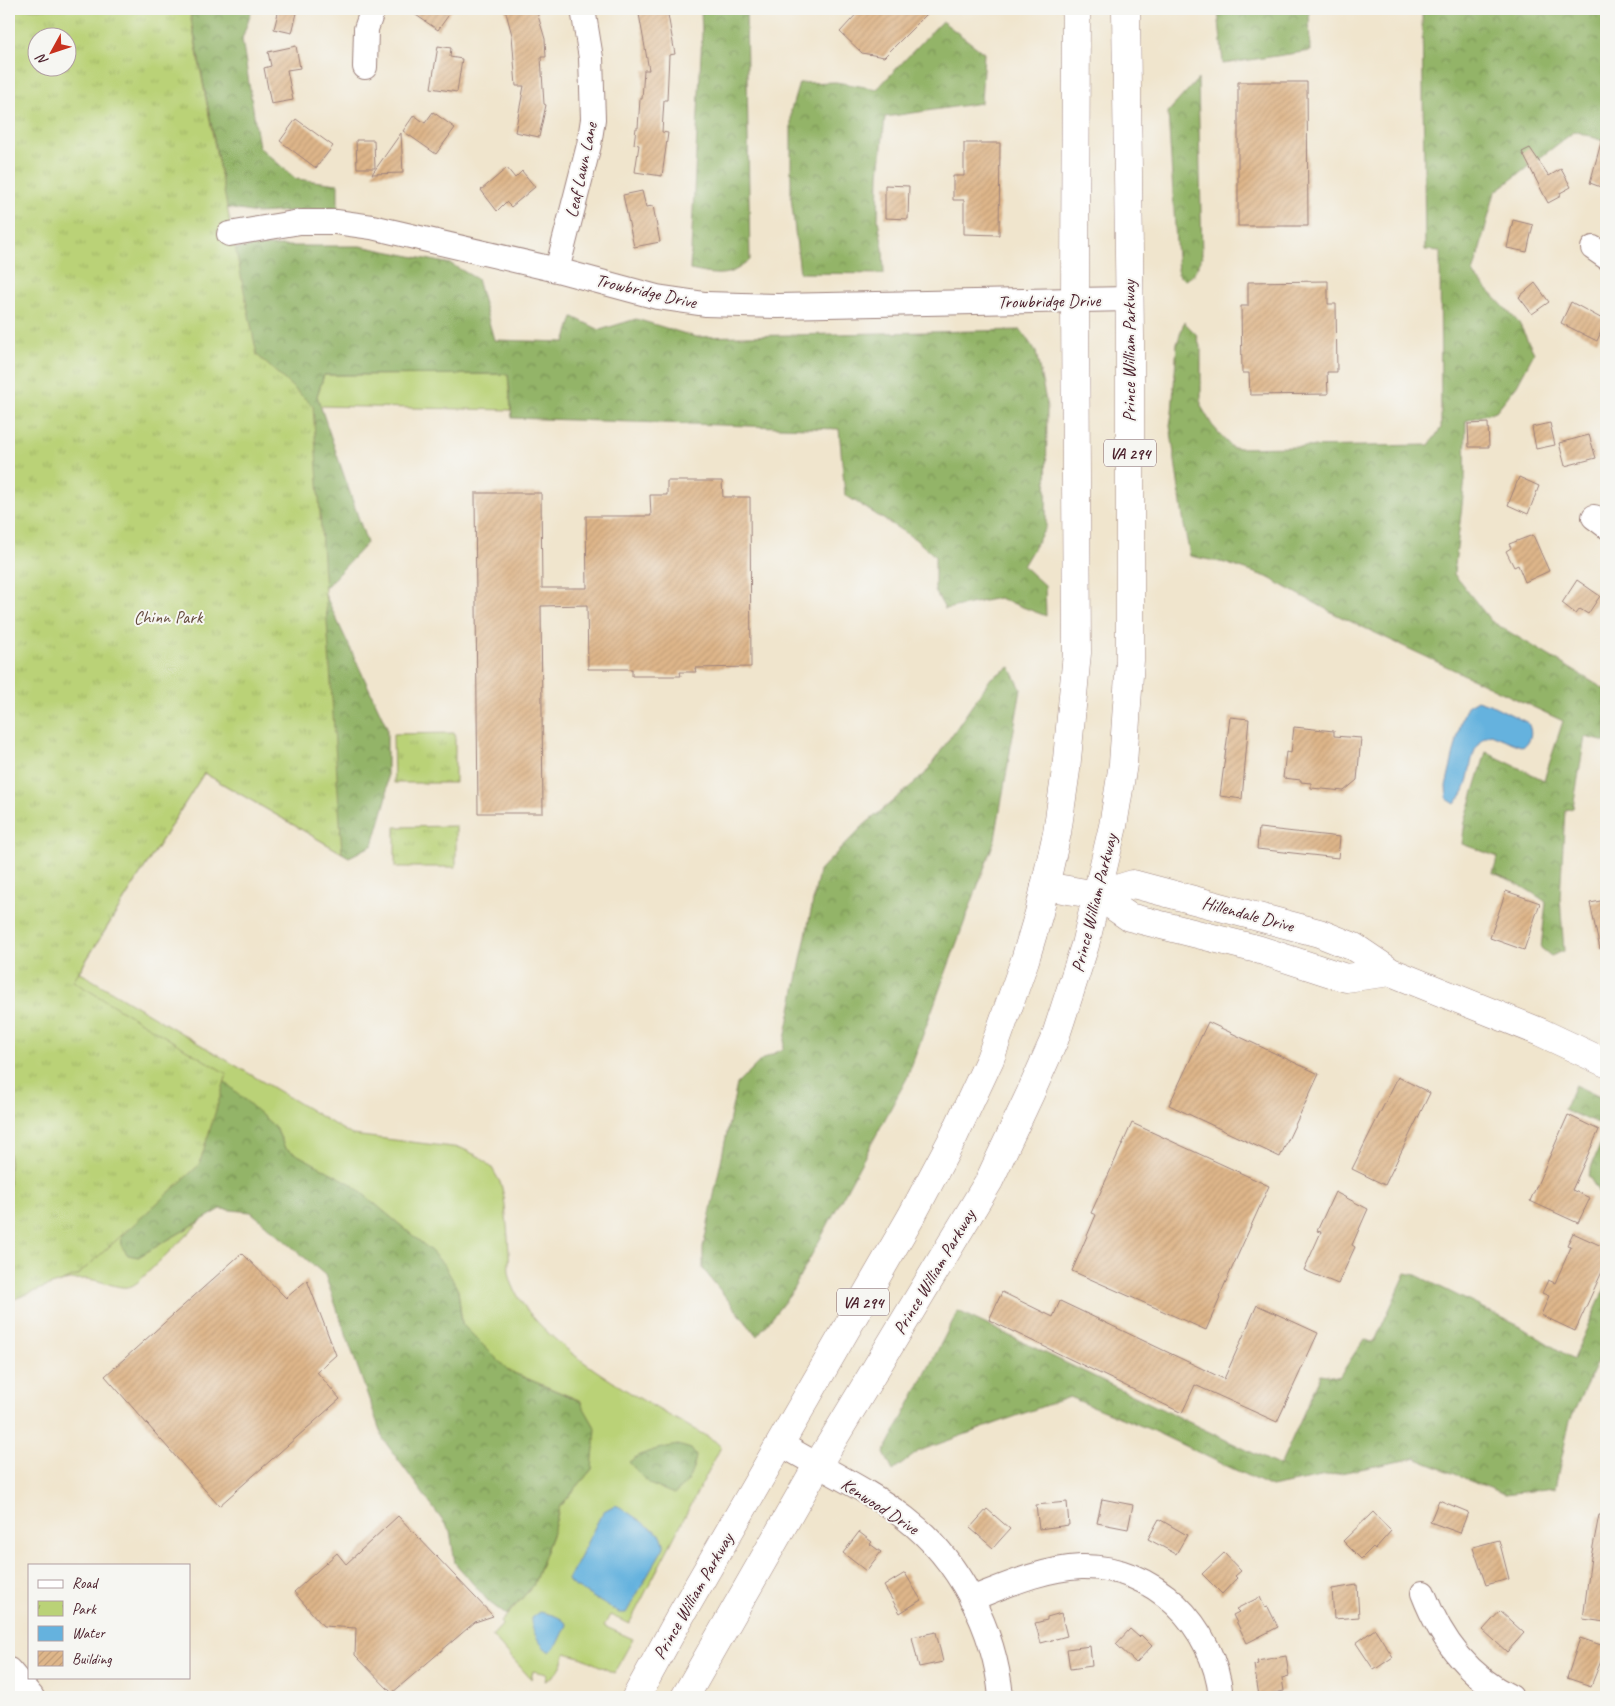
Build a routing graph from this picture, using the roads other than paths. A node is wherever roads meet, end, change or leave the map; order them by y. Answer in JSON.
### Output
{"nodes":[{"id":1,"x":373,"y":9,"type":"edge"},
{"id":2,"x":583,"y":9,"type":"edge"},
{"id":3,"x":1076,"y":9,"type":"edge"},
{"id":4,"x":1126,"y":9,"type":"edge"},
{"id":5,"x":366,"y":67,"type":"dead end"},
{"id":6,"x":229,"y":234,"type":"dead end"},
{"id":7,"x":557,"y":270,"type":"junction"},
{"id":8,"x":1129,"y":299,"type":"junction"},
{"id":9,"x":1075,"y":300,"type":"junction"},
{"id":10,"x":1045,"y":886,"type":"junction"},
{"id":11,"x":1098,"y":895,"type":"junction"},
{"id":12,"x":1606,"y":1063,"type":"edge"},
{"id":13,"x":781,"y":1444,"type":"junction"},
{"id":14,"x":818,"y":1466,"type":"junction"},
{"id":15,"x":1423,"y":1593,"type":"dead end"},
{"id":16,"x":971,"y":1598,"type":"junction"},
{"id":17,"x":9,"y":1670,"type":"edge"},
{"id":18,"x":1502,"y":1695,"type":"edge"},
{"id":19,"x":32,"y":1697,"type":"edge"},
{"id":20,"x":636,"y":1697,"type":"edge"},
{"id":21,"x":684,"y":1697,"type":"edge"},
{"id":22,"x":1001,"y":1697,"type":"edge"},
{"id":23,"x":1221,"y":1697,"type":"edge"}],
"edges":[{"from":1,"to":5,"type":"street"},
{"from":2,"to":7,"type":"street","name":"Leaf Lawn Lane"},
{"from":3,"to":9,"type":"main road","name":"Prince William Parkway","number":"VA 294"},
{"from":4,"to":8,"type":"main road","name":"Prince William Parkway","number":"VA 294"},
{"from":6,"to":7,"type":"street","name":"Trowbridge Drive"},
{"from":7,"to":9,"type":"street","name":"Trowbridge Drive"},
{"from":8,"to":9,"type":"street","name":"Trowbridge Drive"},
{"from":8,"to":11,"type":"main road","name":"Prince William Parkway","number":"VA 294"},
{"from":9,"to":10,"type":"main road","name":"Prince William Parkway","number":"VA 294"},
{"from":10,"to":11,"type":"main road","name":"Hillendale Drive"},
{"from":10,"to":13,"type":"main road","name":"Prince William Parkway","number":"VA 294"},
{"from":11,"to":12,"type":"main road","name":"Hillendale Drive"},
{"from":11,"to":14,"type":"main road","name":"Prince William Parkway","number":"VA 294"},
{"from":13,"to":14,"type":"street","name":"Kenwood Drive"},
{"from":13,"to":20,"type":"main road","name":"Prince William Parkway","number":"VA 294"},
{"from":14,"to":16,"type":"street","name":"Kenwood Drive"},
{"from":14,"to":21,"type":"main road","name":"Prince William Parkway","number":"VA 294"},
{"from":15,"to":18,"type":"street"},
{"from":16,"to":22,"type":"street","name":"Kenwood Drive"},
{"from":16,"to":23,"type":"street"},
{"from":17,"to":19,"type":"street"}]}
